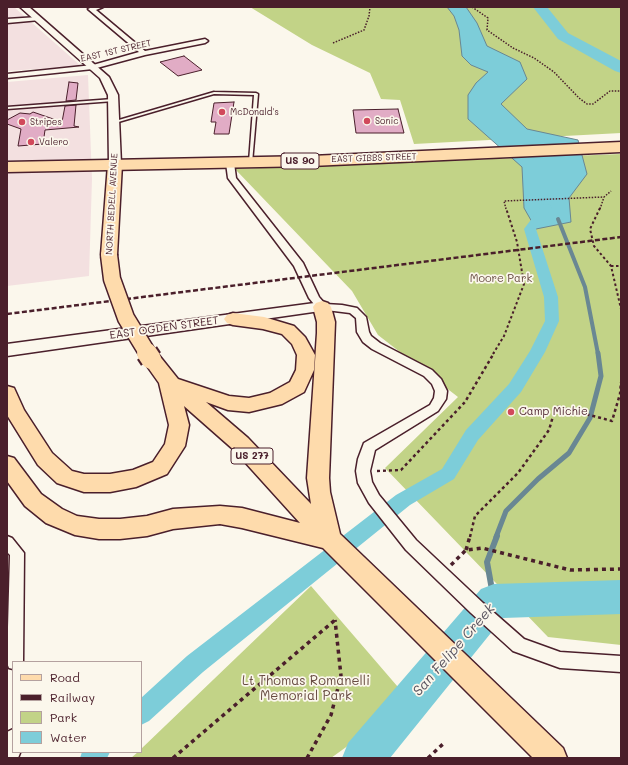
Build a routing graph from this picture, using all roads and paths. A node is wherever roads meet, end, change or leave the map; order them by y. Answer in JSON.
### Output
{"nodes":[{"id":1,"x":24,"y":7,"type":"edge"},
{"id":2,"x":100,"y":7,"type":"edge"},
{"id":3,"x":370,"y":7,"type":"edge"},
{"id":4,"x":472,"y":7,"type":"edge"},
{"id":5,"x":38,"y":19,"type":"junction"},
{"id":6,"x":7,"y":21,"type":"edge"},
{"id":7,"x":205,"y":41,"type":"dead end"},
{"id":8,"x":333,"y":43,"type":"dead end"},
{"id":9,"x":144,"y":53,"type":"junction"},
{"id":10,"x":93,"y":67,"type":"junction"},
{"id":11,"x":7,"y":76,"type":"edge"},
{"id":12,"x":621,"y":91,"type":"edge"},
{"id":13,"x":113,"y":100,"type":"junction"},
{"id":14,"x":7,"y":108,"type":"edge"},
{"id":15,"x":114,"y":122,"type":"junction"},
{"id":16,"x":621,"y":147,"type":"edge"},
{"id":17,"x":251,"y":162,"type":"junction"},
{"id":18,"x":230,"y":163,"type":"junction"},
{"id":19,"x":115,"y":164,"type":"junction"},
{"id":20,"x":7,"y":167,"type":"edge"},
{"id":21,"x":610,"y":191,"type":"dead end"},
{"id":22,"x":604,"y":197,"type":"junction"},
{"id":23,"x":611,"y":266,"type":"junction"},
{"id":24,"x":621,"y":266,"type":"edge"},
{"id":25,"x":322,"y":307,"type":"junction"},
{"id":26,"x":621,"y":310,"type":"edge"},
{"id":27,"x":233,"y":319,"type":"junction"},
{"id":28,"x":7,"y":350,"type":"edge"},
{"id":29,"x":168,"y":380,"type":"junction"},
{"id":30,"x":621,"y":382,"type":"edge"},
{"id":31,"x":7,"y":392,"type":"edge"},
{"id":32,"x":7,"y":464,"type":"edge"},
{"id":33,"x":363,"y":471,"type":"junction"},
{"id":34,"x":330,"y":540,"type":"junction"},
{"id":35,"x":7,"y":542,"type":"edge"},
{"id":36,"x":466,"y":550,"type":"junction"},
{"id":37,"x":621,"y":568,"type":"edge"},
{"id":38,"x":438,"y":571,"type":"junction"},
{"id":39,"x":15,"y":661,"type":"edge"},
{"id":40,"x":621,"y":664,"type":"edge"},
{"id":41,"x":443,"y":744,"type":"dead end"},
{"id":42,"x":12,"y":746,"type":"edge"},
{"id":43,"x":8,"y":758,"type":"edge"},
{"id":44,"x":174,"y":758,"type":"edge"},
{"id":45,"x":307,"y":758,"type":"edge"},
{"id":46,"x":428,"y":758,"type":"edge"},
{"id":47,"x":553,"y":758,"type":"edge"}],
"edges":[{"from":1,"to":5,"type":"main road","name":"NORTH BEDELL AVENUE"},
{"from":2,"to":9,"type":"street"},
{"from":3,"to":8,"type":"path"},
{"from":4,"to":12,"type":"path"},
{"from":5,"to":6,"type":"street"},
{"from":5,"to":10,"type":"main road","name":"NORTH BEDELL AVENUE"},
{"from":7,"to":9,"type":"street","name":"EAST 1ST STREET"},
{"from":9,"to":10,"type":"street","name":"EAST 1ST STREET"},
{"from":10,"to":11,"type":"street","name":"EAST 1ST STREET"},
{"from":10,"to":13,"type":"main road","name":"NORTH BEDELL AVENUE"},
{"from":13,"to":14,"type":"lane"},
{"from":13,"to":15,"type":"main road","name":"NORTH BEDELL AVENUE"},
{"from":15,"to":17,"type":"lane"},
{"from":15,"to":19,"type":"main road","name":"NORTH BEDELL AVENUE"},
{"from":16,"to":17,"type":"highway","name":"EAST GIBBS STREET","number":"US 90"},
{"from":17,"to":18,"type":"highway","name":"EAST GIBBS STREET","number":"US 90"},
{"from":18,"to":19,"type":"highway","name":"EAST GIBBS STREET","number":"US 90"},
{"from":18,"to":25,"type":"street"},
{"from":19,"to":20,"type":"highway","name":"EAST GIBBS STREET","number":"US 90"},
{"from":19,"to":29,"type":"main road","name":"NORTH BEDELL AVENUE","number":"US 277","bridge":true},
{"from":21,"to":22,"type":"path"},
{"from":22,"to":23,"type":"path"},
{"from":22,"to":33,"type":"path"},
{"from":23,"to":24,"type":"path"},
{"from":23,"to":26,"type":"path"},
{"from":25,"to":27,"type":"main road","name":"EAST OGDEN STREET"},
{"from":25,"to":33,"type":"street"},
{"from":25,"to":34,"type":"main road"},
{"from":27,"to":28,"type":"main road","name":"EAST OGDEN STREET"},
{"from":27,"to":29,"type":"main road"},
{"from":29,"to":31,"type":"main road"},
{"from":29,"to":34,"type":"main road","number":"US 277"},
{"from":30,"to":36,"type":"path"},
{"from":32,"to":34,"type":"main road"},
{"from":33,"to":38,"type":"street"},
{"from":34,"to":47,"type":"main road","number":"US 277"},
{"from":35,"to":39,"type":"street"},
{"from":36,"to":37,"type":"path"},
{"from":36,"to":38,"type":"path"},
{"from":38,"to":40,"type":"street"},
{"from":41,"to":46,"type":"path"},
{"from":42,"to":43,"type":"street"},
{"from":44,"to":45,"type":"path"}]}
